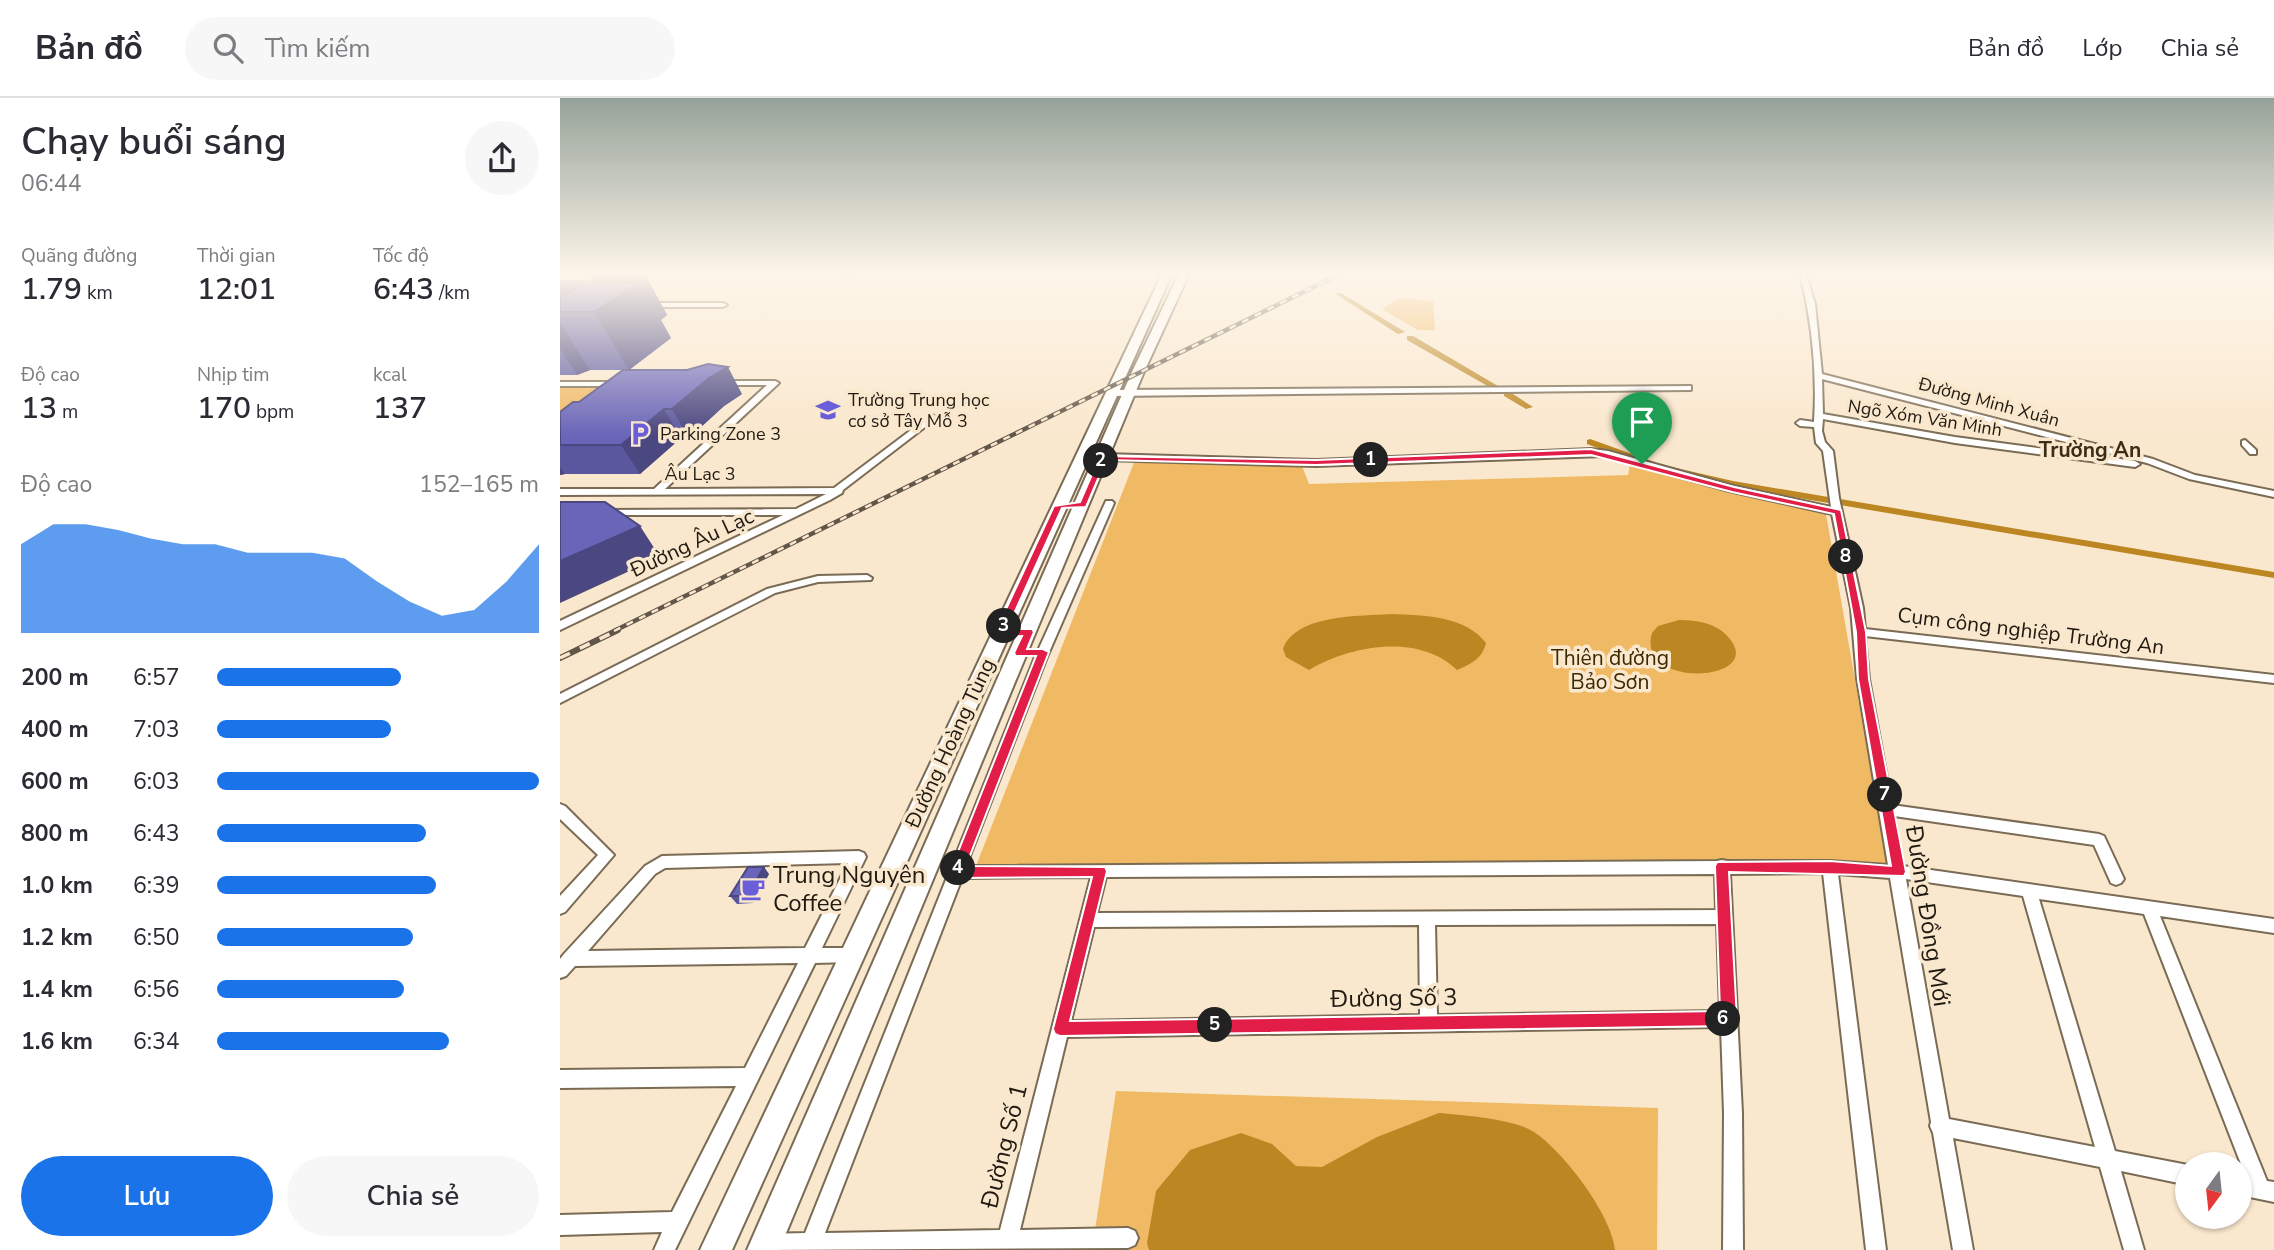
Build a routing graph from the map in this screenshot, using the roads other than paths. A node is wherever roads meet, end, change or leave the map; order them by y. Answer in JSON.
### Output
{"nodes":[{"id":1,"x":1142,"y":328,"type":"edge"},
{"id":2,"x":1160,"y":328,"type":"edge"},
{"id":3,"x":1813,"y":328,"type":"edge"},
{"id":4,"x":1818,"y":375,"type":"junction"},
{"id":5,"x":714,"y":383,"type":"edge"},
{"id":6,"x":560,"y":384,"type":"edge"},
{"id":7,"x":635,"y":384,"type":"edge"},
{"id":8,"x":1688,"y":388,"type":"dead end"},
{"id":9,"x":1112,"y":393,"type":"junction"},
{"id":10,"x":1130,"y":393,"type":"junction"},
{"id":11,"x":934,"y":417,"type":"dead end"},
{"id":12,"x":1818,"y":421,"type":"junction"},
{"id":13,"x":1800,"y":423,"type":"dead end"},
{"id":14,"x":1103,"y":457,"type":"junction"},
{"id":15,"x":2152,"y":466,"type":"dead end"},
{"id":16,"x":840,"y":491,"type":"junction"},
{"id":17,"x":560,"y":492,"type":"edge"},
{"id":18,"x":656,"y":492,"type":"junction"},
{"id":19,"x":2274,"y":494,"type":"edge"},
{"id":20,"x":1109,"y":503,"type":"dead end"},
{"id":21,"x":1083,"y":505,"type":"junction"},
{"id":22,"x":1059,"y":506,"type":"junction"},
{"id":23,"x":1836,"y":507,"type":"junction"},
{"id":24,"x":587,"y":512,"type":"edge"},
{"id":25,"x":803,"y":512,"type":"junction"},
{"id":26,"x":867,"y":578,"type":"dead end"},
{"id":27,"x":560,"y":626,"type":"edge"},
{"id":28,"x":1861,"y":632,"type":"junction"},
{"id":29,"x":1000,"y":633,"type":"junction"},
{"id":30,"x":1030,"y":646,"type":"junction"},
{"id":31,"x":2274,"y":679,"type":"edge"},
{"id":32,"x":560,"y":699,"type":"edge"},
{"id":33,"x":560,"y":810,"type":"edge"},
{"id":34,"x":1888,"y":810,"type":"junction"},
{"id":35,"x":1722,"y":866,"type":"junction"},
{"id":36,"x":1830,"y":867,"type":"junction"},
{"id":37,"x":1100,"y":871,"type":"junction"},
{"id":38,"x":957,"y":872,"type":"junction"},
{"id":39,"x":1899,"y":872,"type":"junction"},
{"id":40,"x":2116,"y":879,"type":"dead end"},
{"id":41,"x":2030,"y":893,"type":"junction"},
{"id":42,"x":560,"y":907,"type":"edge"},
{"id":43,"x":2150,"y":910,"type":"junction"},
{"id":44,"x":1427,"y":917,"type":"junction"},
{"id":45,"x":1724,"y":917,"type":"junction"},
{"id":46,"x":1088,"y":920,"type":"junction"},
{"id":47,"x":2274,"y":926,"type":"edge"},
{"id":48,"x":852,"y":955,"type":"junction"},
{"id":49,"x":809,"y":956,"type":"junction"},
{"id":50,"x":565,"y":965,"type":"edge"},
{"id":51,"x":1729,"y":1019,"type":"junction"},
{"id":52,"x":1429,"y":1022,"type":"junction"},
{"id":53,"x":1060,"y":1029,"type":"junction"},
{"id":54,"x":750,"y":1077,"type":"junction"},
{"id":55,"x":560,"y":1079,"type":"edge"},
{"id":56,"x":1939,"y":1126,"type":"junction"},
{"id":57,"x":2107,"y":1160,"type":"junction"},
{"id":58,"x":2175,"y":1173,"type":"edge"},
{"id":59,"x":2267,"y":1191,"type":"edge"},
{"id":60,"x":677,"y":1222,"type":"junction"},
{"id":61,"x":560,"y":1225,"type":"edge"},
{"id":62,"x":1128,"y":1238,"type":"dead end"},
{"id":63,"x":1007,"y":1244,"type":"edge"},
{"id":64,"x":765,"y":1247,"type":"edge"},
{"id":65,"x":809,"y":1247,"type":"edge"},
{"id":66,"x":664,"y":1250,"type":"edge"},
{"id":67,"x":716,"y":1250,"type":"edge"},
{"id":68,"x":1733,"y":1250,"type":"edge"},
{"id":69,"x":1876,"y":1250,"type":"edge"},
{"id":70,"x":1963,"y":1250,"type":"edge"},
{"id":71,"x":2134,"y":1250,"type":"edge"}],
"edges":[{"from":1,"to":9,"type":"main road","name":"Đường Hoàng Tùng"},
{"from":2,"to":10,"type":"main road","name":"Đường Hoàng Tùng"},
{"from":3,"to":4,"type":"street","name":"Đường Đồng Mới"},
{"from":4,"to":12,"type":"street","name":"Đường Đồng Mới"},
{"from":4,"to":19,"type":"street","name":"Đường Minh Xuân"},
{"from":5,"to":18,"type":"street"},
{"from":6,"to":7,"type":"street"},
{"from":8,"to":10,"type":"street"},
{"from":9,"to":10,"type":"street"},
{"from":9,"to":22,"type":"main road","name":"Đường Hoàng Tùng"},
{"from":10,"to":14,"type":"main road","name":"Đường Hoàng Tùng"},
{"from":11,"to":16,"type":"street","name":"Đường Âu Lạc"},
{"from":12,"to":13,"type":"street","name":"Ngõ Xóm Văn Minh"},
{"from":12,"to":15,"type":"street","name":"Ngõ Xóm Văn Minh"},
{"from":12,"to":23,"type":"street","name":"Đường Đồng Mới"},
{"from":14,"to":21,"type":"main road","name":"Đường Hoàng Tùng"},
{"from":14,"to":23,"type":"street"},
{"from":16,"to":18,"type":"street","name":"Âu Lạc 3"},
{"from":16,"to":25,"type":"street","name":"Đường Âu Lạc"},
{"from":17,"to":18,"type":"street","name":"Âu Lạc 3"},
{"from":20,"to":30,"type":"street"},
{"from":21,"to":22,"type":"main road"},
{"from":21,"to":30,"type":"main road","name":"Đường Hoàng Tùng"},
{"from":22,"to":29,"type":"main road","name":"Đường Hoàng Tùng"},
{"from":23,"to":28,"type":"street","name":"Đường Đồng Mới"},
{"from":24,"to":25,"type":"street","name":"Âu Lạc 3"},
{"from":25,"to":27,"type":"street","name":"Đường Âu Lạc"},
{"from":26,"to":32,"type":"street"},
{"from":28,"to":31,"type":"street","name":"Cụm công nghiệp Trường An"},
{"from":28,"to":34,"type":"street","name":"Đường Đồng Mới"},
{"from":29,"to":30,"type":"main road"},
{"from":29,"to":48,"type":"main road","name":"Đường Hoàng Tùng"},
{"from":30,"to":38,"type":"street"},
{"from":30,"to":64,"type":"main road","name":"Đường Hoàng Tùng"},
{"from":33,"to":42,"type":"street"},
{"from":34,"to":39,"type":"street","name":"Đường Đồng Mới"},
{"from":34,"to":40,"type":"street"},
{"from":35,"to":36,"type":"street"},
{"from":35,"to":37,"type":"street"},
{"from":35,"to":45,"type":"street"},
{"from":36,"to":39,"type":"street"},
{"from":36,"to":69,"type":"street"},
{"from":37,"to":38,"type":"street"},
{"from":37,"to":46,"type":"street","name":"Đường Số 1"},
{"from":38,"to":65,"type":"street"},
{"from":39,"to":41,"type":"street"},
{"from":39,"to":56,"type":"street","name":"Đường Đồng Mới"},
{"from":41,"to":43,"type":"street"},
{"from":41,"to":57,"type":"street"},
{"from":43,"to":47,"type":"street"},
{"from":43,"to":59,"type":"street"},
{"from":44,"to":45,"type":"street"},
{"from":44,"to":46,"type":"street"},
{"from":44,"to":52,"type":"street"},
{"from":45,"to":51,"type":"street"},
{"from":46,"to":53,"type":"street","name":"Đường Số 1"},
{"from":48,"to":49,"type":"street"},
{"from":48,"to":67,"type":"main road","name":"Đường Hoàng Tùng"},
{"from":49,"to":50,"type":"street"},
{"from":49,"to":50,"type":"street"},
{"from":49,"to":54,"type":"street"},
{"from":51,"to":52,"type":"street","name":"Đường Số 3"},
{"from":51,"to":68,"type":"street"},
{"from":52,"to":53,"type":"street","name":"Đường Số 3"},
{"from":53,"to":63,"type":"street","name":"Đường Số 1"},
{"from":54,"to":55,"type":"street"},
{"from":54,"to":60,"type":"street"},
{"from":56,"to":57,"type":"street"},
{"from":56,"to":70,"type":"street","name":"Đường Đồng Mới"},
{"from":57,"to":58,"type":"street"},
{"from":57,"to":71,"type":"street"},
{"from":60,"to":61,"type":"street"},
{"from":60,"to":66,"type":"street"},
{"from":62,"to":63,"type":"street"},
{"from":63,"to":65,"type":"street","name":"Đường Số 1"},
{"from":64,"to":65,"type":"street","name":"Đường Số 1"}]}
